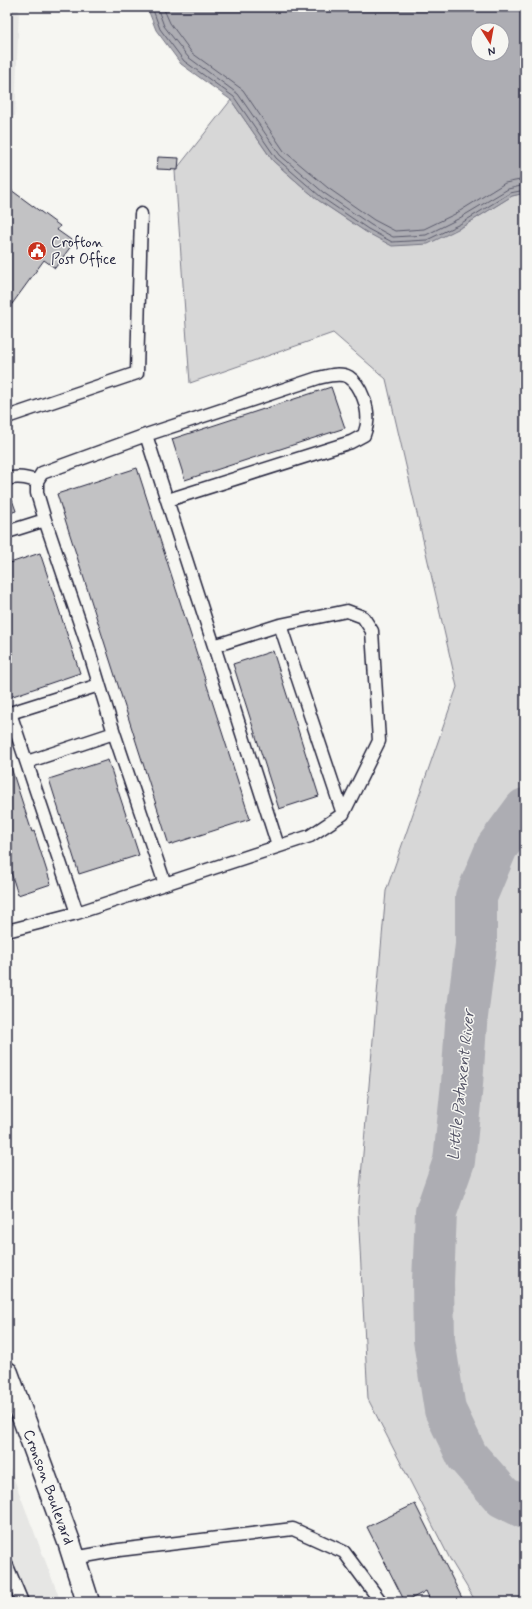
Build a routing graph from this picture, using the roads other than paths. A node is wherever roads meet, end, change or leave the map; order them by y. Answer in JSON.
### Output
{"nodes":[{"id":1,"x":142,"y":214,"type":"dead end"},
{"id":2,"x":7,"y":417,"type":"edge"},
{"id":3,"x":146,"y":435,"type":"junction"},
{"id":4,"x":7,"y":479,"type":"edge"},
{"id":5,"x":37,"y":481,"type":"junction"},
{"id":6,"x":168,"y":500,"type":"junction"},
{"id":7,"x":45,"y":520,"type":"junction"},
{"id":8,"x":7,"y":532,"type":"edge"},
{"id":9,"x":280,"y":625,"type":"junction"},
{"id":10,"x":214,"y":646,"type":"junction"},
{"id":11,"x":99,"y":685,"type":"junction"},
{"id":12,"x":8,"y":714,"type":"edge"},
{"id":13,"x":114,"y":733,"type":"junction"},
{"id":14,"x":27,"y":762,"type":"junction"},
{"id":15,"x":343,"y":814,"type":"junction"},
{"id":16,"x":278,"y":846,"type":"junction"},
{"id":17,"x":165,"y":884,"type":"junction"},
{"id":18,"x":77,"y":912,"type":"junction"},
{"id":19,"x":7,"y":931,"type":"edge"},
{"id":20,"x":7,"y":1373,"type":"edge"},
{"id":21,"x":74,"y":1558,"type":"junction"},
{"id":22,"x":7,"y":1566,"type":"edge"},
{"id":23,"x":22,"y":1602,"type":"edge"},
{"id":24,"x":88,"y":1602,"type":"edge"},
{"id":25,"x":380,"y":1602,"type":"edge"}],
"edges":[{"from":1,"to":2,"type":"lane"},
{"from":3,"to":5,"type":"lane"},
{"from":3,"to":6,"type":"lane"},
{"from":3,"to":6,"type":"lane"},
{"from":4,"to":5,"type":"lane"},
{"from":5,"to":7,"type":"lane"},
{"from":6,"to":10,"type":"lane"},
{"from":7,"to":8,"type":"lane"},
{"from":7,"to":11,"type":"lane"},
{"from":9,"to":10,"type":"lane"},
{"from":9,"to":15,"type":"lane"},
{"from":9,"to":15,"type":"lane"},
{"from":10,"to":16,"type":"lane"},
{"from":11,"to":12,"type":"lane"},
{"from":11,"to":13,"type":"lane"},
{"from":12,"to":14,"type":"lane"},
{"from":13,"to":14,"type":"lane"},
{"from":13,"to":17,"type":"lane"},
{"from":14,"to":18,"type":"lane"},
{"from":15,"to":16,"type":"lane"},
{"from":16,"to":17,"type":"lane"},
{"from":17,"to":18,"type":"lane"},
{"from":18,"to":19,"type":"lane"},
{"from":20,"to":21,"type":"street","name":"Cronson Boulevard"},
{"from":21,"to":24,"type":"street","name":"Cronson Boulevard"},
{"from":21,"to":25,"type":"lane"},
{"from":22,"to":23,"type":"lane"}]}
